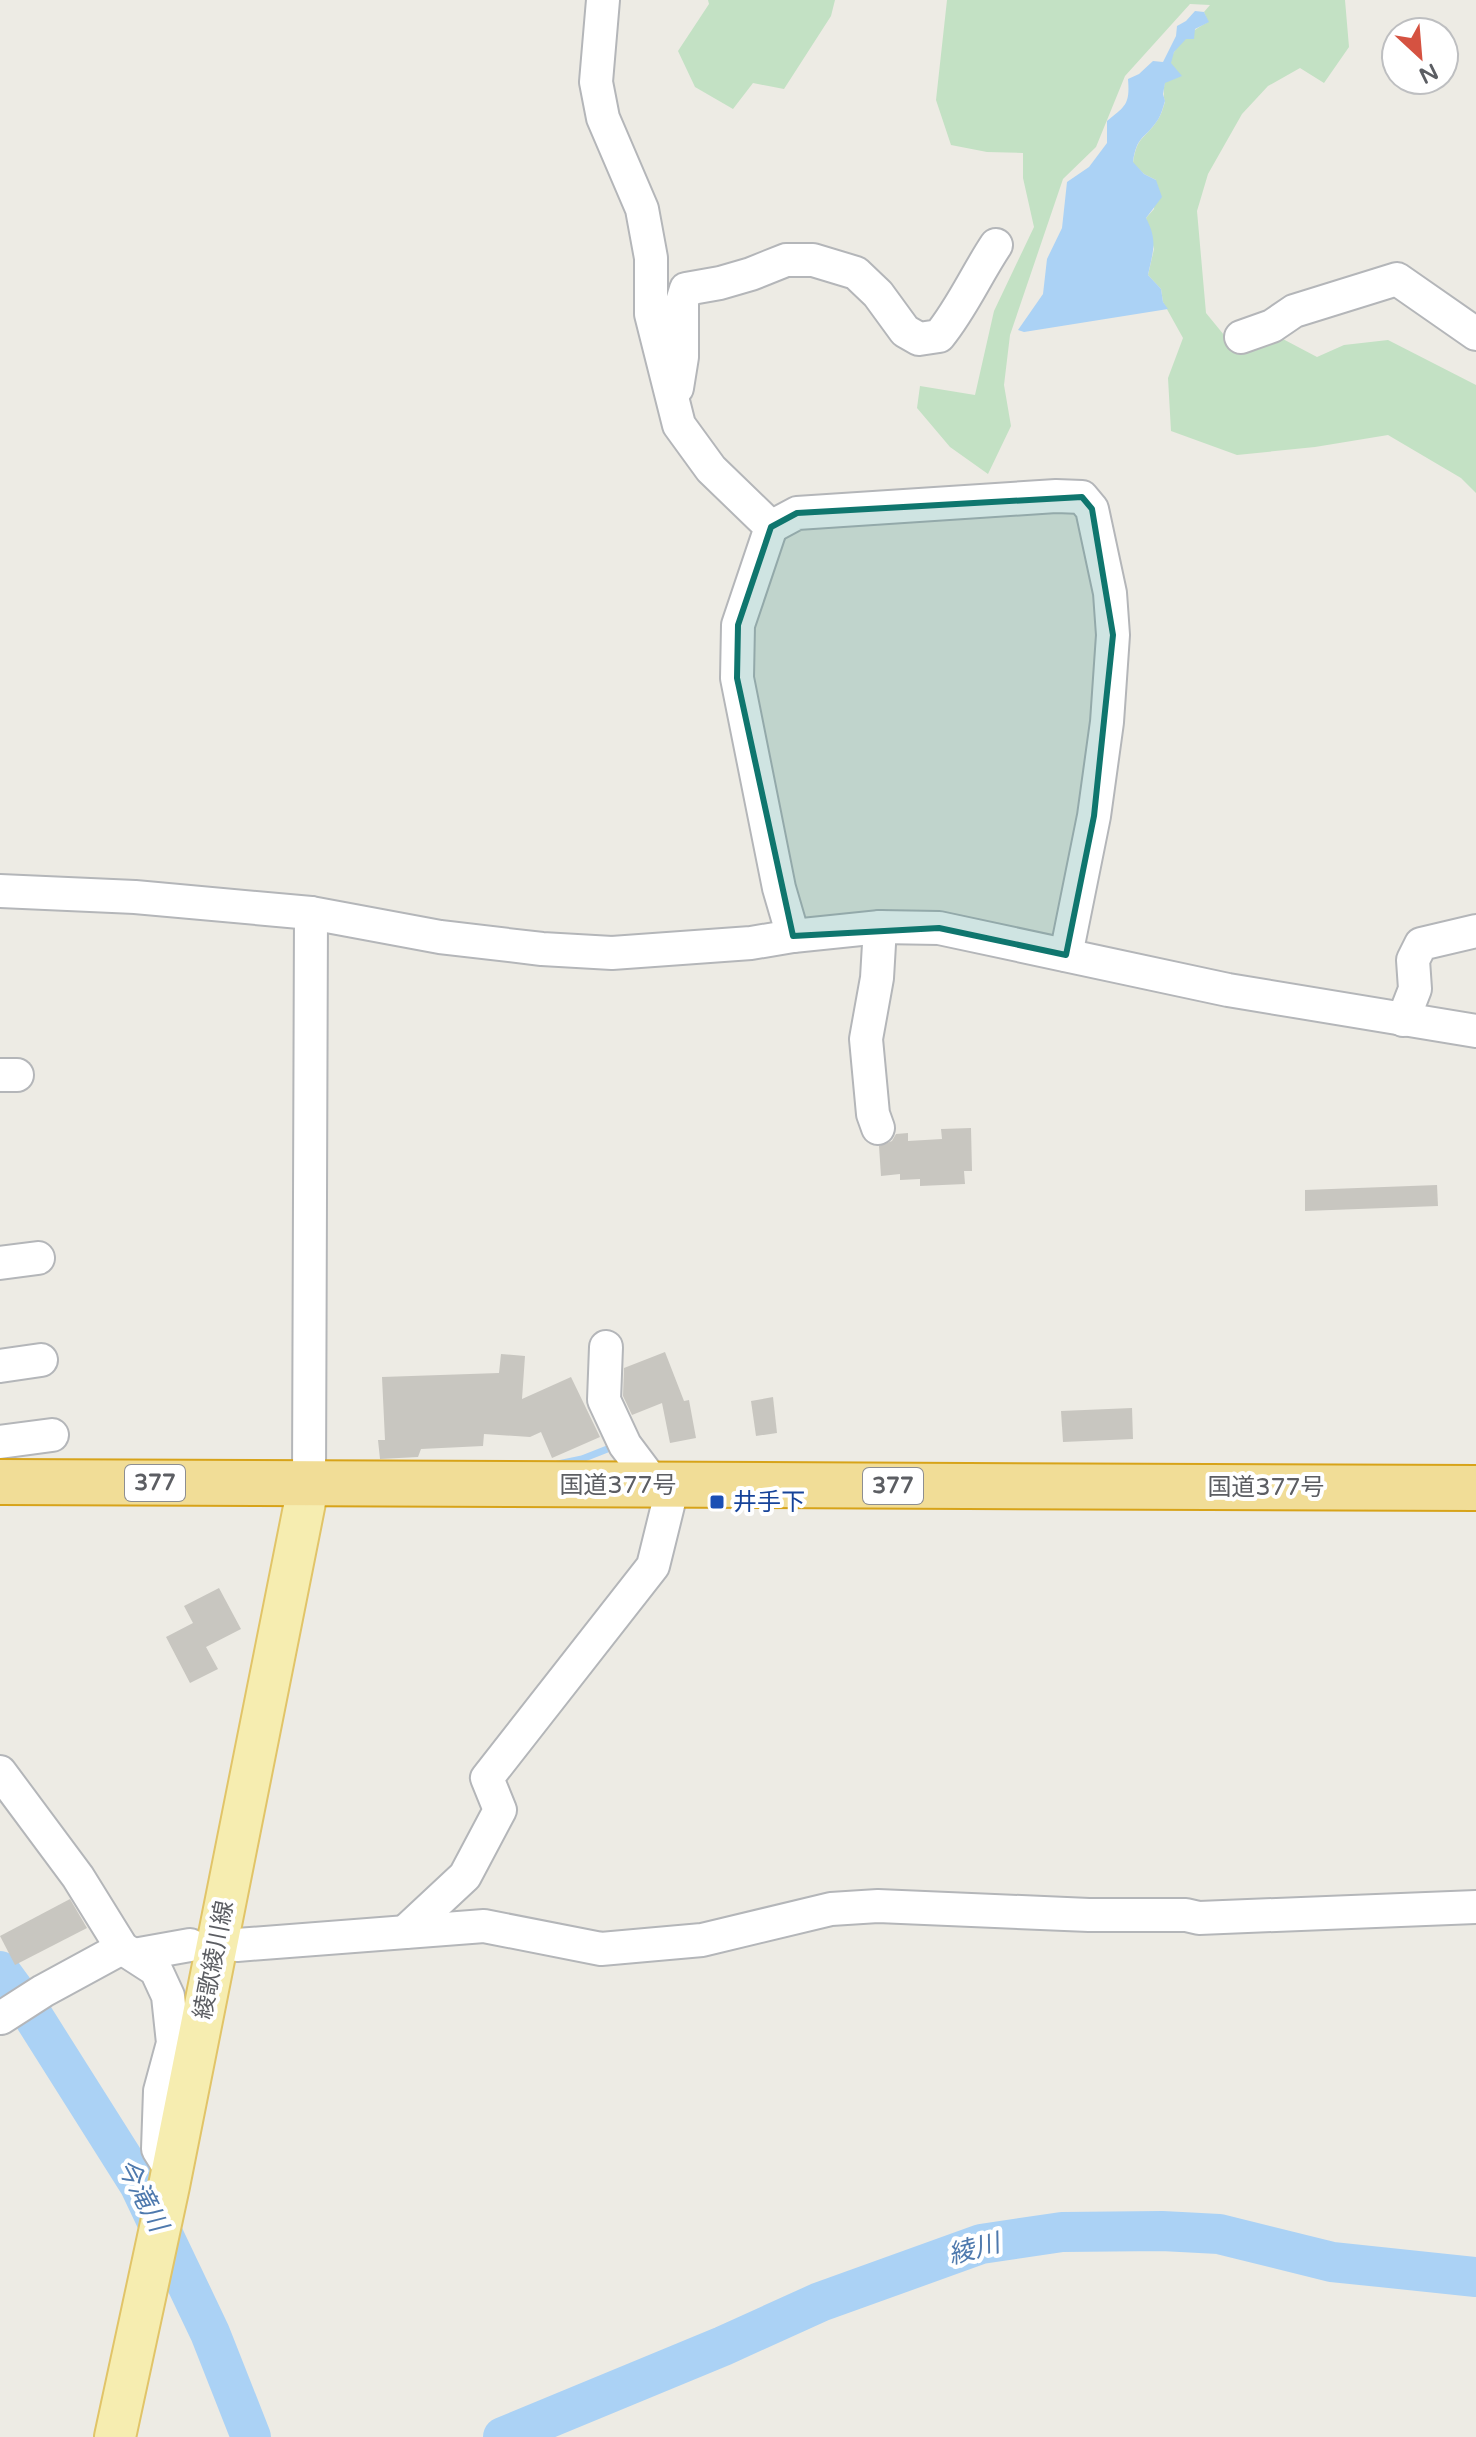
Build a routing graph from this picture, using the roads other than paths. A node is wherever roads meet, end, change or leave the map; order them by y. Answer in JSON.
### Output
{"nodes":[{"id":1,"x":603,"y":0,"type":"edge"},
{"id":2,"x":996,"y":245,"type":"dead end"},
{"id":3,"x":1476,"y":334,"type":"edge"},
{"id":4,"x":1241,"y":337,"type":"dead end"},
{"id":5,"x":674,"y":405,"type":"junction"},
{"id":6,"x":771,"y":527,"type":"junction"},
{"id":7,"x":0,"y":891,"type":"edge"},
{"id":8,"x":311,"y":913,"type":"junction"},
{"id":9,"x":880,"y":927,"type":"junction"},
{"id":10,"x":1476,"y":931,"type":"edge"},
{"id":11,"x":793,"y":936,"type":"junction"},
{"id":12,"x":1066,"y":955,"type":"junction"},
{"id":13,"x":1403,"y":1020,"type":"junction"},
{"id":14,"x":1476,"y":1031,"type":"edge"},
{"id":15,"x":878,"y":1128,"type":"dead end"},
{"id":16,"x":38,"y":1258,"type":"dead end"},
{"id":17,"x":0,"y":1263,"type":"edge"},
{"id":18,"x":606,"y":1347,"type":"dead end"},
{"id":19,"x":41,"y":1360,"type":"dead end"},
{"id":20,"x":0,"y":1366,"type":"edge"},
{"id":21,"x":52,"y":1435,"type":"dead end"},
{"id":22,"x":0,"y":1442,"type":"edge"},
{"id":23,"x":0,"y":1482,"type":"edge"},
{"id":24,"x":309,"y":1482,"type":"junction"},
{"id":25,"x":664,"y":1485,"type":"junction"},
{"id":26,"x":1476,"y":1488,"type":"edge"},
{"id":27,"x":0,"y":1772,"type":"edge"},
{"id":28,"x":1476,"y":1907,"type":"edge"},
{"id":29,"x":405,"y":1932,"type":"junction"},
{"id":30,"x":190,"y":1945,"type":"dead end"},
{"id":31,"x":237,"y":1945,"type":"dead end"},
{"id":32,"x":128,"y":1952,"type":"junction"},
{"id":33,"x":1,"y":2018,"type":"edge"},
{"id":34,"x":170,"y":2178,"type":"junction"},
{"id":35,"x":115,"y":2437,"type":"edge"}],
"edges":[{"from":1,"to":5,"type":"street"},
{"from":2,"to":5,"type":"street"},
{"from":3,"to":4,"type":"street"},
{"from":5,"to":6,"type":"street"},
{"from":6,"to":11,"type":"street"},
{"from":6,"to":12,"type":"street"},
{"from":7,"to":8,"type":"street"},
{"from":8,"to":11,"type":"street"},
{"from":8,"to":24,"type":"street"},
{"from":9,"to":11,"type":"street"},
{"from":9,"to":12,"type":"street"},
{"from":9,"to":15,"type":"street"},
{"from":10,"to":13,"type":"street"},
{"from":12,"to":13,"type":"street"},
{"from":13,"to":14,"type":"street"},
{"from":16,"to":17,"type":"street"},
{"from":18,"to":25,"type":"street"},
{"from":19,"to":20,"type":"street"},
{"from":21,"to":22,"type":"street"},
{"from":23,"to":24,"type":"highway","name":"国道377号","number":"377"},
{"from":24,"to":25,"type":"highway","name":"国道377号","number":"377"},
{"from":24,"to":34,"type":"main road","name":"綾歌綾川線"},
{"from":25,"to":26,"type":"highway","name":"国道377号","number":"377"},
{"from":25,"to":29,"type":"street"},
{"from":27,"to":32,"type":"street"},
{"from":28,"to":29,"type":"street"},
{"from":29,"to":31,"type":"street"},
{"from":30,"to":32,"type":"street"},
{"from":32,"to":33,"type":"street"},
{"from":32,"to":34,"type":"street"},
{"from":34,"to":35,"type":"main road","name":"綾歌綾川線"}]}
